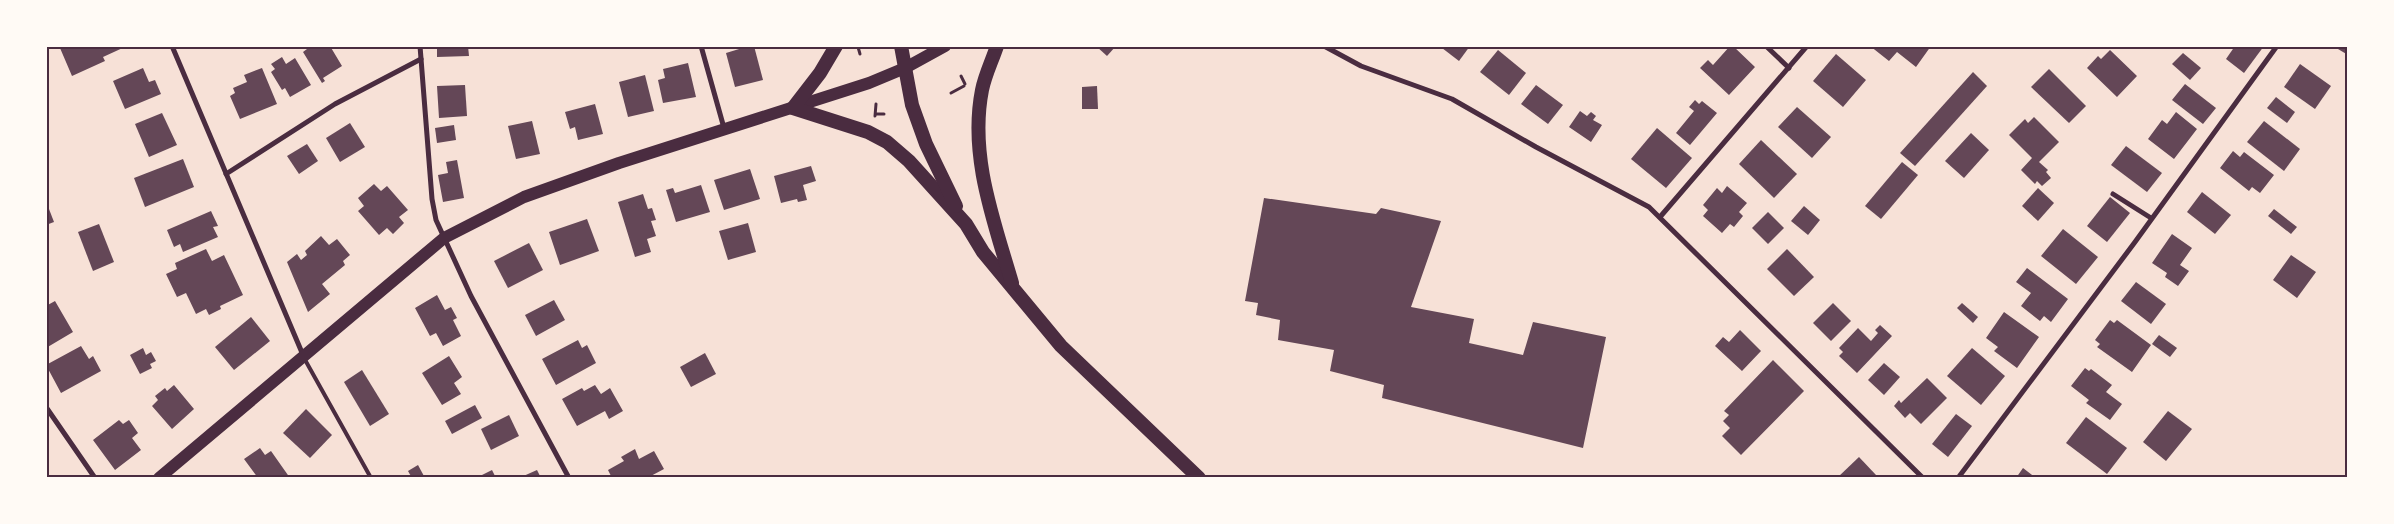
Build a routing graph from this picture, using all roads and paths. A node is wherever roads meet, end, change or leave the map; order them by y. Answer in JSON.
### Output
{"nodes":[{"id":1,"x":172,"y":46,"type":"edge"},
{"id":2,"x":420,"y":46,"type":"edge"},
{"id":3,"x":701,"y":46,"type":"edge"},
{"id":4,"x":836,"y":46,"type":"edge"},
{"id":5,"x":860,"y":46,"type":"edge"},
{"id":6,"x":901,"y":46,"type":"edge"},
{"id":7,"x":945,"y":46,"type":"edge"},
{"id":8,"x":997,"y":46,"type":"edge"},
{"id":9,"x":1324,"y":46,"type":"edge"},
{"id":10,"x":1766,"y":46,"type":"edge"},
{"id":11,"x":1807,"y":46,"type":"edge"},
{"id":12,"x":2277,"y":46,"type":"edge"},
{"id":13,"x":860,"y":54,"type":"dead end"},
{"id":14,"x":421,"y":59,"type":"junction"},
{"id":15,"x":905,"y":68,"type":"junction"},
{"id":16,"x":1789,"y":68,"type":"junction"},
{"id":17,"x":961,"y":76,"type":"dead end"},
{"id":18,"x":966,"y":85,"type":"dead end"},
{"id":19,"x":876,"y":104,"type":"dead end"},
{"id":20,"x":793,"y":108,"type":"junction"},
{"id":21,"x":875,"y":114,"type":"junction"},
{"id":22,"x":884,"y":114,"type":"dead end"},
{"id":23,"x":874,"y":121,"type":"dead end"},
{"id":24,"x":725,"y":129,"type":"junction"},
{"id":25,"x":226,"y":174,"type":"junction"},
{"id":26,"x":2113,"y":194,"type":"dead end"},
{"id":27,"x":1660,"y":217,"type":"junction"},
{"id":28,"x":2151,"y":218,"type":"junction"},
{"id":29,"x":966,"y":224,"type":"junction"},
{"id":30,"x":444,"y":238,"type":"junction"},
{"id":31,"x":1014,"y":291,"type":"junction"},
{"id":32,"x":304,"y":358,"type":"junction"},
{"id":33,"x":46,"y":406,"type":"edge"},
{"id":34,"x":95,"y":478,"type":"edge"},
{"id":35,"x":160,"y":478,"type":"edge"},
{"id":36,"x":371,"y":478,"type":"edge"},
{"id":37,"x":569,"y":478,"type":"edge"},
{"id":38,"x":1199,"y":478,"type":"edge"},
{"id":39,"x":1923,"y":478,"type":"edge"},
{"id":40,"x":1958,"y":478,"type":"edge"}],
"edges":[{"from":1,"to":25,"type":"street"},
{"from":2,"to":14,"type":"street"},
{"from":3,"to":24,"type":"street"},
{"from":4,"to":20,"type":"highway"},
{"from":5,"to":13,"type":"path"},
{"from":6,"to":15,"type":"highway"},
{"from":7,"to":15,"type":"main road"},
{"from":8,"to":31,"type":"highway"},
{"from":9,"to":27,"type":"street"},
{"from":10,"to":16,"type":"street"},
{"from":11,"to":16,"type":"street"},
{"from":12,"to":28,"type":"street"},
{"from":14,"to":25,"type":"street"},
{"from":14,"to":30,"type":"street"},
{"from":15,"to":20,"type":"main road"},
{"from":15,"to":29,"type":"highway"},
{"from":16,"to":27,"type":"street"},
{"from":17,"to":18,"type":"path"},
{"from":19,"to":21,"type":"path"},
{"from":20,"to":24,"type":"main road"},
{"from":20,"to":29,"type":"highway"},
{"from":21,"to":22,"type":"path"},
{"from":21,"to":23,"type":"path"},
{"from":24,"to":30,"type":"main road"},
{"from":25,"to":32,"type":"street"},
{"from":26,"to":28,"type":"street"},
{"from":27,"to":39,"type":"street"},
{"from":28,"to":40,"type":"street"},
{"from":29,"to":31,"type":"highway"},
{"from":30,"to":32,"type":"main road"},
{"from":30,"to":37,"type":"street"},
{"from":31,"to":38,"type":"highway"},
{"from":32,"to":35,"type":"main road"},
{"from":32,"to":36,"type":"lane"},
{"from":33,"to":34,"type":"street"}]}
